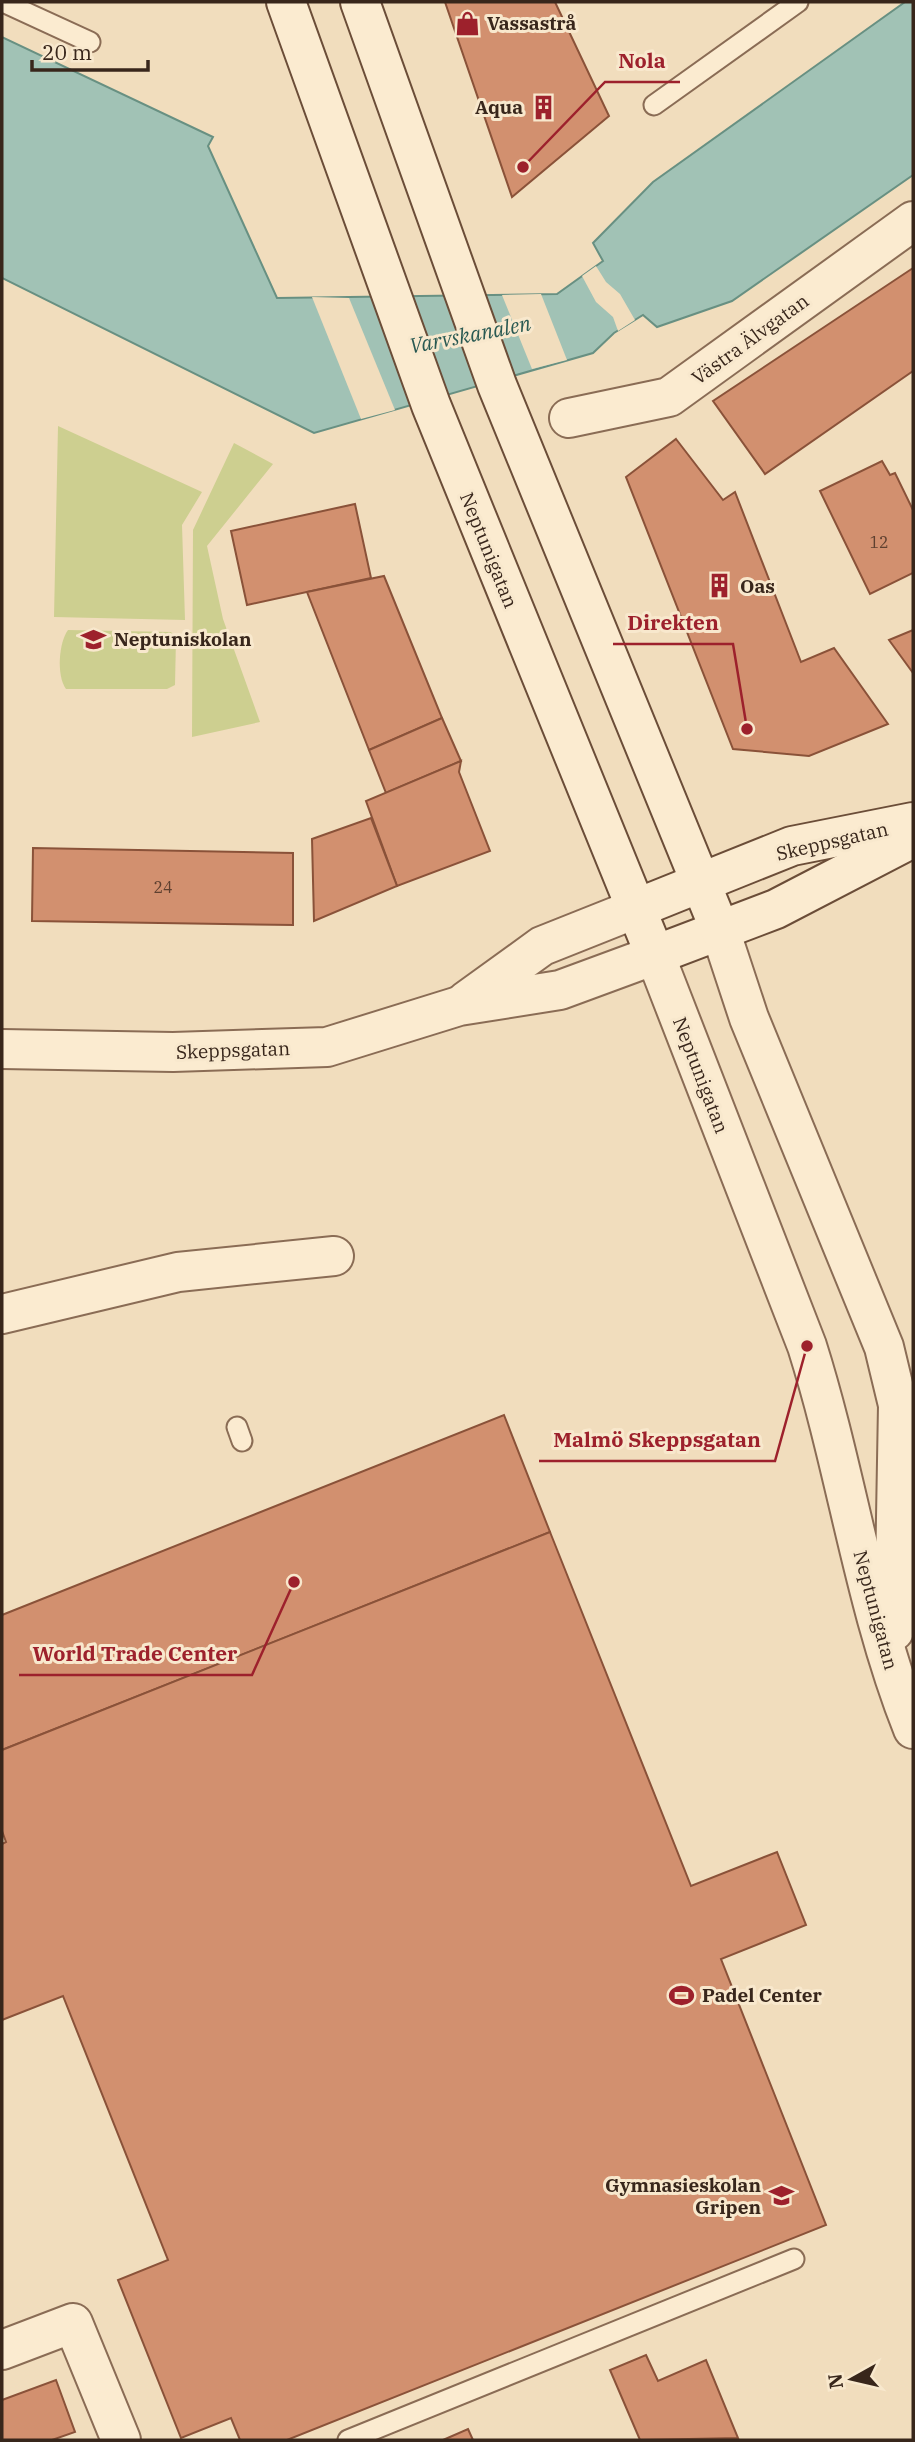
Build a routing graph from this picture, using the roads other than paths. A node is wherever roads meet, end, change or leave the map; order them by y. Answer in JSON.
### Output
{"nodes":[{"id":1,"x":3,"y":2,"type":"edge"},
{"id":2,"x":286,"y":2,"type":"edge"},
{"id":3,"x":360,"y":2,"type":"edge"},
{"id":4,"x":799,"y":2,"type":"edge"},
{"id":5,"x":90,"y":42,"type":"dead end"},
{"id":6,"x":654,"y":105,"type":"dead end"},
{"id":7,"x":913,"y":221,"type":"edge"},
{"id":8,"x":569,"y":418,"type":"dead end"},
{"id":9,"x":913,"y":822,"type":"edge"},
{"id":10,"x":913,"y":838,"type":"edge"},
{"id":11,"x":702,"y":884,"type":"junction"},
{"id":12,"x":635,"y":909,"type":"junction"},
{"id":13,"x":720,"y":930,"type":"junction"},
{"id":14,"x":655,"y":954,"type":"junction"},
{"id":15,"x":459,"y":1006,"type":"junction"},
{"id":16,"x":2,"y":1049,"type":"edge"},
{"id":17,"x":334,"y":1256,"type":"dead end"},
{"id":18,"x":2,"y":1314,"type":"edge"},
{"id":19,"x":893,"y":1678,"type":"junction"},
{"id":20,"x":913,"y":1729,"type":"edge"},
{"id":21,"x":794,"y":2259,"type":"dead end"},
{"id":22,"x":2,"y":2350,"type":"edge"},
{"id":23,"x":121,"y":2440,"type":"edge"},
{"id":24,"x":348,"y":2440,"type":"edge"}],
"edges":[{"from":1,"to":5,"type":"lane"},
{"from":2,"to":12,"type":"street","name":"Neptunigatan"},
{"from":3,"to":11,"type":"street","name":"Neptunigatan"},
{"from":4,"to":6,"type":"lane"},
{"from":7,"to":8,"type":"street","name":"Västra Älvgatan"},
{"from":9,"to":11,"type":"street","name":"Skeppsgatan"},
{"from":10,"to":13,"type":"street","name":"Skeppsgatan"},
{"from":11,"to":12,"type":"street","name":"Skeppsgatan"},
{"from":11,"to":13,"type":"street","name":"Neptunigatan"},
{"from":12,"to":14,"type":"street","name":"Neptunigatan"},
{"from":12,"to":15,"type":"street","name":"Skeppsgatan"},
{"from":13,"to":14,"type":"street","name":"Skeppsgatan"},
{"from":13,"to":19,"type":"street","name":"Neptunigatan"},
{"from":14,"to":15,"type":"street","name":"Skeppsgatan"},
{"from":14,"to":19,"type":"street","name":"Neptunigatan"},
{"from":15,"to":16,"type":"street","name":"Skeppsgatan"},
{"from":17,"to":18,"type":"street"},
{"from":19,"to":20,"type":"street"},
{"from":21,"to":24,"type":"lane"},
{"from":22,"to":23,"type":"street"}]}
